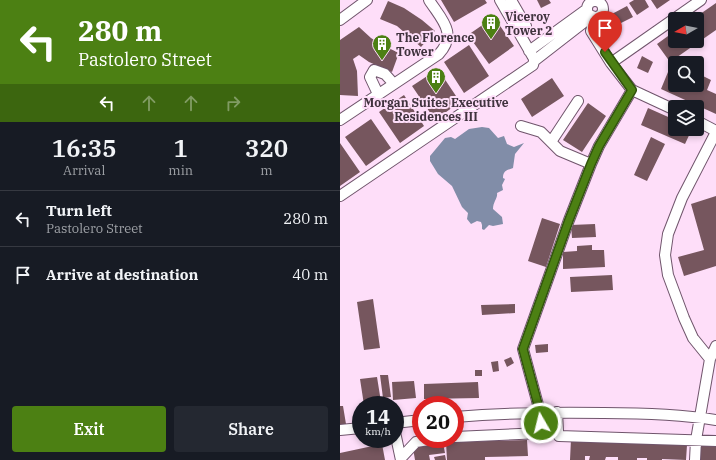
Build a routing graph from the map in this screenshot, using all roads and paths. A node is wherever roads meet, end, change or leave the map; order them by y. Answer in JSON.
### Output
{"nodes":[{"id":1,"x":367,"y":0,"type":"edge"},
{"id":2,"x":428,"y":0,"type":"edge"},
{"id":3,"x":500,"y":0,"type":"edge"},
{"id":4,"x":511,"y":0,"type":"edge"},
{"id":5,"x":701,"y":0,"type":"edge"},
{"id":6,"x":602,"y":1,"type":"edge"},
{"id":7,"x":591,"y":14,"type":"junction"},
{"id":8,"x":340,"y":20,"type":"edge"},
{"id":9,"x":526,"y":26,"type":"dead end"},
{"id":10,"x":532,"y":56,"type":"junction"},
{"id":11,"x":611,"y":63,"type":"junction"},
{"id":12,"x":394,"y":84,"type":"junction"},
{"id":13,"x":632,"y":90,"type":"junction"},
{"id":14,"x":378,"y":94,"type":"junction"},
{"id":15,"x":578,"y":101,"type":"dead end"},
{"id":16,"x":668,"y":107,"type":"edge"},
{"id":17,"x":340,"y":120,"type":"edge"},
{"id":18,"x":704,"y":125,"type":"edge"},
{"id":19,"x":521,"y":126,"type":"dead end"},
{"id":20,"x":716,"y":131,"type":"edge"},
{"id":21,"x":551,"y":142,"type":"junction"},
{"id":22,"x":591,"y":164,"type":"junction"},
{"id":23,"x":340,"y":195,"type":"edge"},
{"id":24,"x":716,"y":346,"type":"edge"},
{"id":25,"x":710,"y":359,"type":"junction"},
{"id":26,"x":711,"y":374,"type":"edge"},
{"id":27,"x":540,"y":412,"type":"junction"},
{"id":28,"x":557,"y":412,"type":"junction"},
{"id":29,"x":464,"y":416,"type":"edge"},
{"id":30,"x":700,"y":418,"type":"junction"},
{"id":31,"x":716,"y":420,"type":"edge"},
{"id":32,"x":352,"y":429,"type":"edge"},
{"id":33,"x":340,"y":430,"type":"edge"},
{"id":34,"x":464,"y":437,"type":"edge"},
{"id":35,"x":696,"y":440,"type":"junction"},
{"id":36,"x":716,"y":441,"type":"edge"},
{"id":37,"x":412,"y":447,"type":"edge"},
{"id":38,"x":399,"y":448,"type":"edge"},
{"id":39,"x":401,"y":459,"type":"edge"},
{"id":40,"x":695,"y":460,"type":"edge"}],
"edges":[{"from":1,"to":8,"type":"street"},
{"from":2,"to":12,"type":"street"},
{"from":3,"to":10,"type":"street"},
{"from":4,"to":9,"type":"street"},
{"from":5,"to":11,"type":"street"},
{"from":6,"to":7,"type":"street"},
{"from":6,"to":7,"type":"street"},
{"from":7,"to":10,"type":"street"},
{"from":7,"to":11,"type":"street"},
{"from":10,"to":23,"type":"street"},
{"from":11,"to":13,"type":"street"},
{"from":12,"to":14,"type":"street"},
{"from":12,"to":14,"type":"street"},
{"from":13,"to":16,"type":"street"},
{"from":13,"to":22,"type":"street"},
{"from":14,"to":17,"type":"street"},
{"from":15,"to":21,"type":"street"},
{"from":18,"to":20,"type":"street"},
{"from":19,"to":21,"type":"street"},
{"from":20,"to":25,"type":"street"},
{"from":21,"to":22,"type":"street"},
{"from":22,"to":27,"type":"street"},
{"from":24,"to":25,"type":"street"},
{"from":25,"to":26,"type":"street"},
{"from":26,"to":30,"type":"street"},
{"from":27,"to":28,"type":"street"},
{"from":27,"to":29,"type":"street"},
{"from":27,"to":34,"type":"street"},
{"from":28,"to":30,"type":"street"},
{"from":28,"to":35,"type":"street"},
{"from":30,"to":31,"type":"street"},
{"from":30,"to":35,"type":"street"},
{"from":32,"to":33,"type":"street"},
{"from":35,"to":36,"type":"street"},
{"from":35,"to":40,"type":"street"},
{"from":37,"to":39,"type":"street"},
{"from":38,"to":39,"type":"street"}]}
